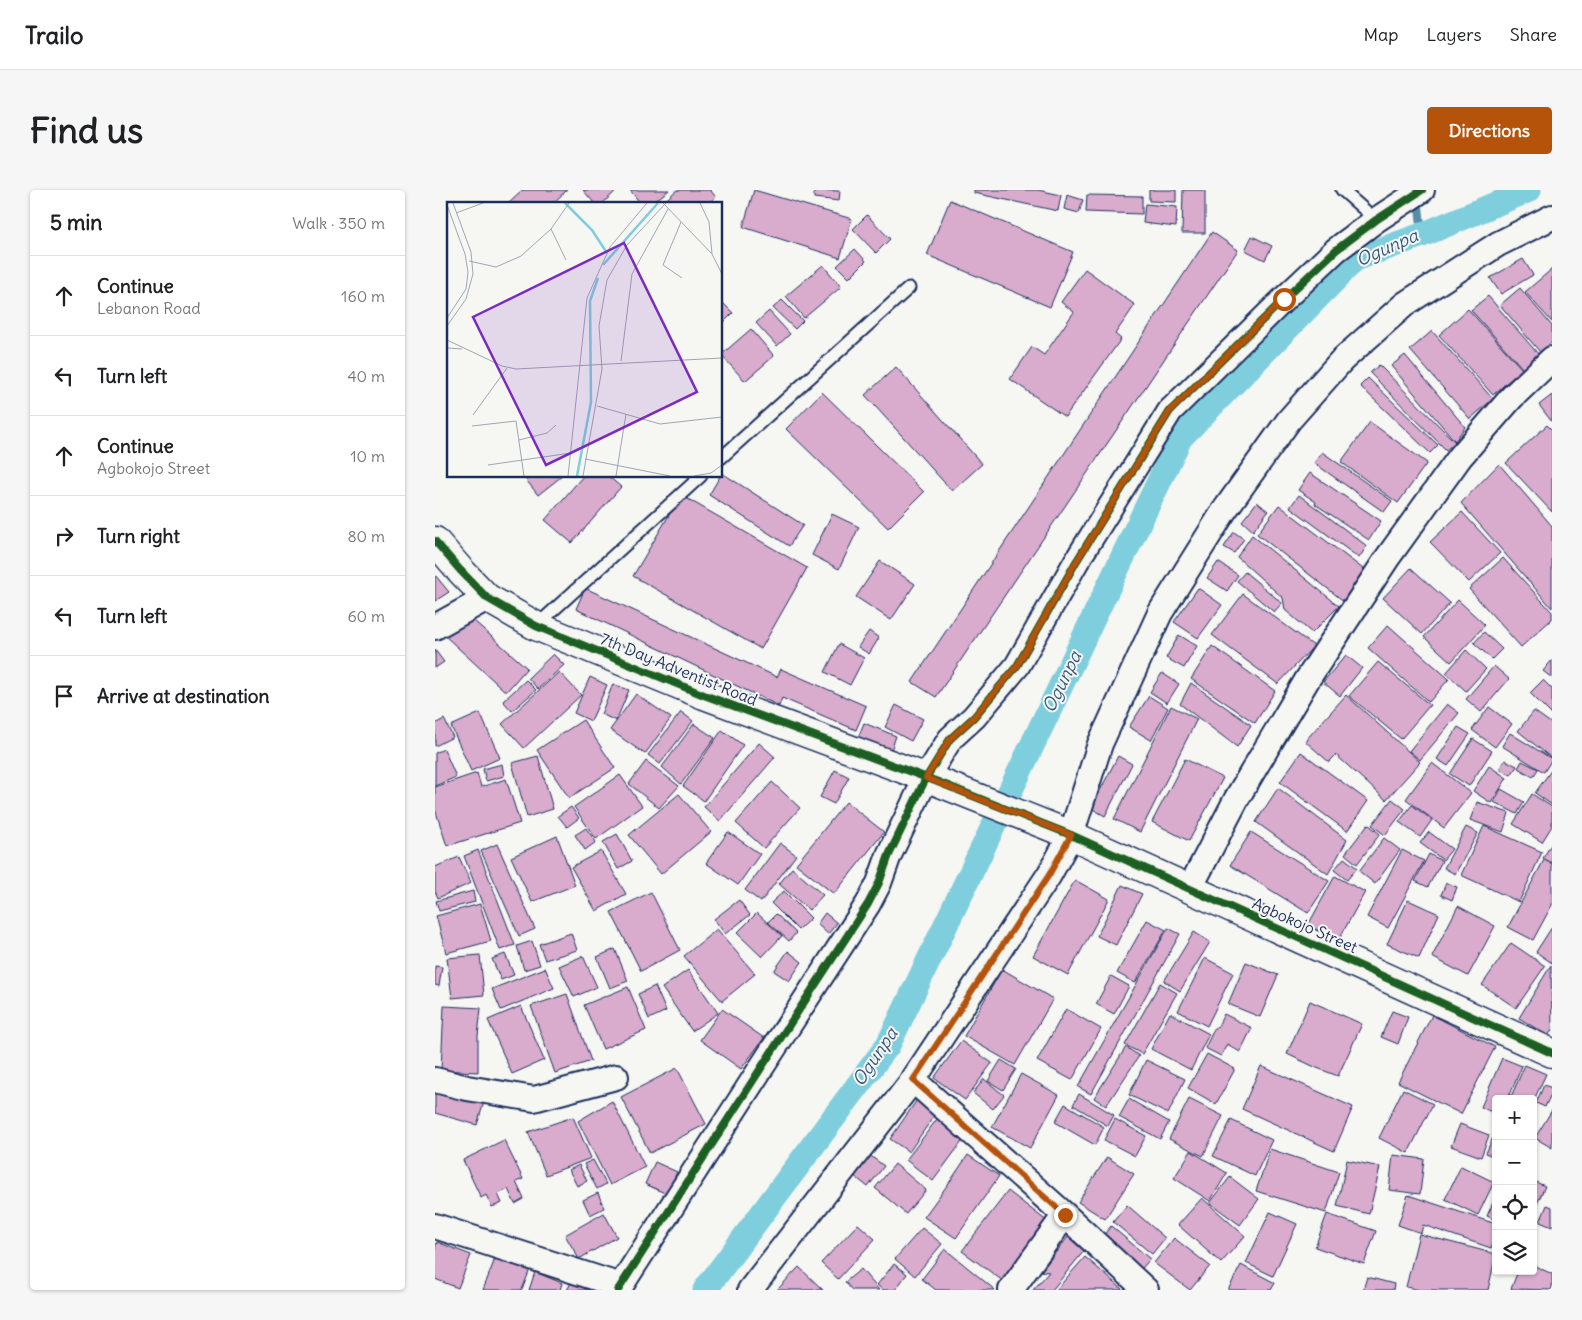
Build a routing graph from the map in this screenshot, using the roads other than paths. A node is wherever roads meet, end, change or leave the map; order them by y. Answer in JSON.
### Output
{"nodes":[{"id":1,"x":1342,"y":190,"type":"edge"},
{"id":2,"x":1422,"y":190,"type":"edge"},
{"id":3,"x":1552,"y":217,"type":"edge"},
{"id":4,"x":1376,"y":220,"type":"junction"},
{"id":5,"x":909,"y":288,"type":"dead end"},
{"id":6,"x":1552,"y":359,"type":"edge"},
{"id":7,"x":723,"y":456,"type":"edge"},
{"id":8,"x":699,"y":478,"type":"edge"},
{"id":9,"x":435,"y":541,"type":"edge"},
{"id":10,"x":487,"y":598,"type":"junction"},
{"id":11,"x":536,"y":626,"type":"junction"},
{"id":12,"x":435,"y":627,"type":"edge"},
{"id":13,"x":932,"y":780,"type":"junction"},
{"id":14,"x":1046,"y":824,"type":"joint"},
{"id":15,"x":1071,"y":835,"type":"junction"},
{"id":16,"x":1190,"y":888,"type":"junction"},
{"id":17,"x":1552,"y":1053,"type":"edge"},
{"id":18,"x":616,"y":1077,"type":"dead end"},
{"id":19,"x":435,"y":1080,"type":"edge"},
{"id":20,"x":913,"y":1080,"type":"junction"},
{"id":21,"x":1065,"y":1215,"type":"junction"},
{"id":22,"x":435,"y":1226,"type":"edge"},
{"id":23,"x":620,"y":1288,"type":"edge"},
{"id":24,"x":750,"y":1290,"type":"edge"},
{"id":25,"x":1011,"y":1290,"type":"edge"},
{"id":26,"x":1147,"y":1290,"type":"edge"}],
"edges":[{"from":1,"to":4,"type":"lane"},
{"from":2,"to":4,"type":"street"},
{"from":3,"to":15,"type":"street"},
{"from":4,"to":13,"type":"street"},
{"from":5,"to":7,"type":"lane"},
{"from":6,"to":16,"type":"street"},
{"from":8,"to":11,"type":"lane"},
{"from":9,"to":10,"type":"street","name":"7th Day Adventist Road"},
{"from":10,"to":11,"type":"street","name":"7th Day Adventist Road"},
{"from":10,"to":12,"type":"street"},
{"from":11,"to":13,"type":"street","name":"7th Day Adventist Road"},
{"from":13,"to":14,"type":"street","name":"7th Day Adventist Road"},
{"from":13,"to":23,"type":"street"},
{"from":14,"to":15,"type":"street","name":"Agbokojo Street"},
{"from":15,"to":16,"type":"street","name":"Agbokojo Street"},
{"from":15,"to":20,"type":"street"},
{"from":16,"to":17,"type":"street","name":"Agbokojo Street"},
{"from":18,"to":19,"type":"street"},
{"from":20,"to":21,"type":"street"},
{"from":20,"to":24,"type":"street"},
{"from":21,"to":25,"type":"street"},
{"from":21,"to":26,"type":"street"},
{"from":22,"to":23,"type":"street"}]}
